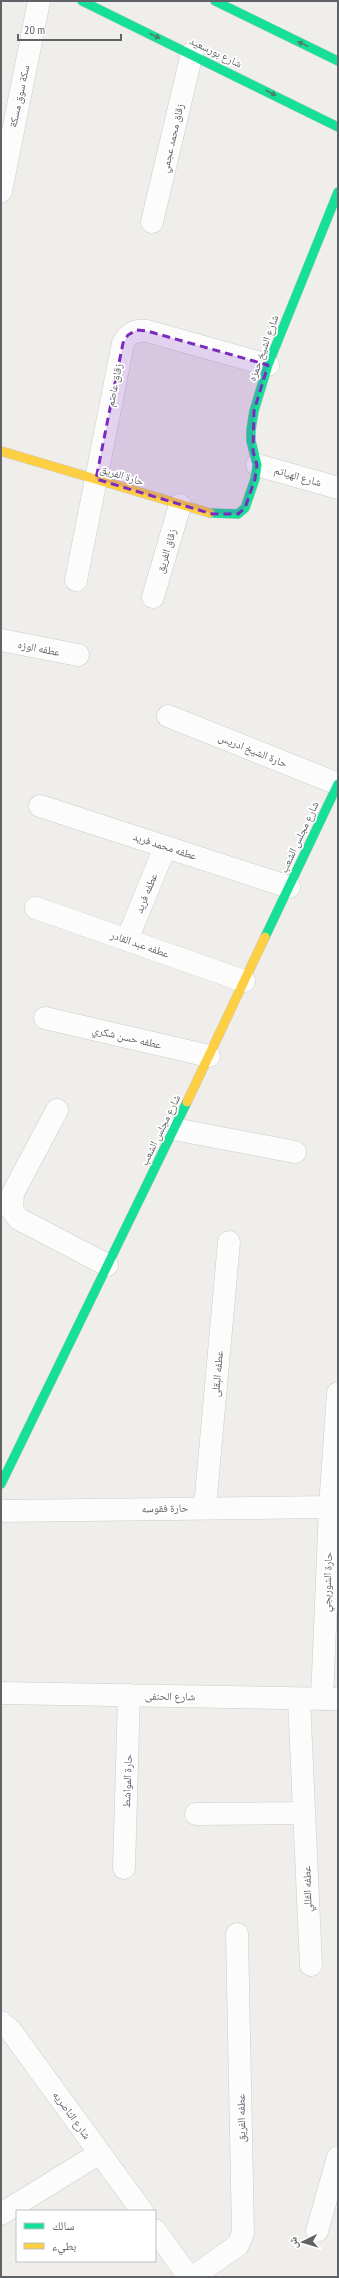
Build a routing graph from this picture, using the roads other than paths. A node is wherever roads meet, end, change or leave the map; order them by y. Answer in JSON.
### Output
{"nodes":[{"id":1,"x":39,"y":1,"type":"edge"},
{"id":2,"x":82,"y":1,"type":"edge"},
{"id":3,"x":216,"y":1,"type":"edge"},
{"id":4,"x":192,"y":54,"type":"junction"},
{"id":5,"x":338,"y":61,"type":"edge"},
{"id":6,"x":338,"y":126,"type":"edge"},
{"id":7,"x":6,"y":129,"type":"edge"},
{"id":8,"x":1,"y":192,"type":"edge"},
{"id":9,"x":338,"y":192,"type":"edge"},
{"id":10,"x":152,"y":222,"type":"dead end"},
{"id":11,"x":268,"y":365,"type":"junction"},
{"id":12,"x":1,"y":451,"type":"edge"},
{"id":13,"x":258,"y":465,"type":"junction"},
{"id":14,"x":96,"y":479,"type":"junction"},
{"id":15,"x":338,"y":488,"type":"edge"},
{"id":16,"x":180,"y":505,"type":"junction"},
{"id":17,"x":76,"y":580,"type":"dead end"},
{"id":18,"x":153,"y":597,"type":"dead end"},
{"id":19,"x":1,"y":640,"type":"edge"},
{"id":20,"x":78,"y":655,"type":"dead end"},
{"id":21,"x":168,"y":716,"type":"dead end"},
{"id":22,"x":338,"y":784,"type":"edge"},
{"id":23,"x":40,"y":806,"type":"dead end"},
{"id":24,"x":165,"y":847,"type":"junction"},
{"id":25,"x":289,"y":887,"type":"junction"},
{"id":26,"x":36,"y":908,"type":"dead end"},
{"id":27,"x":127,"y":940,"type":"junction"},
{"id":28,"x":244,"y":981,"type":"junction"},
{"id":29,"x":45,"y":1018,"type":"dead end"},
{"id":30,"x":209,"y":1056,"type":"junction"},
{"id":31,"x":57,"y":1110,"type":"dead end"},
{"id":32,"x":174,"y":1129,"type":"junction"},
{"id":33,"x":295,"y":1152,"type":"dead end"},
{"id":34,"x":229,"y":1242,"type":"dead end"},
{"id":35,"x":107,"y":1265,"type":"junction"},
{"id":36,"x":338,"y":1394,"type":"edge"},
{"id":37,"x":335,"y":1475,"type":"edge"},
{"id":38,"x":1,"y":1484,"type":"edge"},
{"id":39,"x":206,"y":1507,"type":"junction"},
{"id":40,"x":330,"y":1507,"type":"junction"},
{"id":41,"x":1,"y":1511,"type":"edge"},
{"id":42,"x":1,"y":1693,"type":"edge"},
{"id":43,"x":130,"y":1695,"type":"junction"},
{"id":44,"x":299,"y":1699,"type":"junction"},
{"id":45,"x":330,"y":1699,"type":"edge"},
{"id":46,"x":304,"y":1813,"type":"junction"},
{"id":47,"x":196,"y":1814,"type":"dead end"},
{"id":48,"x":124,"y":1868,"type":"dead end"},
{"id":49,"x":237,"y":1934,"type":"dead end"},
{"id":50,"x":311,"y":1965,"type":"dead end"},
{"id":51,"x":1,"y":2022,"type":"edge"},
{"id":52,"x":100,"y":2153,"type":"junction"},
{"id":53,"x":338,"y":2157,"type":"edge"},
{"id":54,"x":141,"y":2210,"type":"edge"},
{"id":55,"x":1,"y":2214,"type":"edge"},
{"id":56,"x":156,"y":2231,"type":"edge"},
{"id":57,"x":317,"y":2231,"type":"dead end"},
{"id":58,"x":189,"y":2277,"type":"edge"},
{"id":59,"x":193,"y":2277,"type":"edge"}],
"edges":[{"from":1,"to":7,"type":"street","name":"سكة سوق مسكة"},
{"from":2,"to":4,"type":"main road","name":"شارع بورسعيد","one_way":true},
{"from":5,"to":3,"type":"main road","one_way":true},
{"from":4,"to":6,"type":"main road","name":"شارع بورسعيد","one_way":true},
{"from":4,"to":10,"type":"street","name":"زقاق محمد عجمي"},
{"from":7,"to":8,"type":"street","name":"سكة سوق مسكة"},
{"from":9,"to":11,"type":"main road","name":"شارع الشيخ حمزه"},
{"from":11,"to":13,"type":"main road","name":"شارع الشيخ حمزه"},
{"from":11,"to":14,"type":"street","name":"زقاق عاصم"},
{"from":12,"to":14,"type":"main road","name":"حارة الفريق"},
{"from":13,"to":15,"type":"street","name":"شارع الهياتم"},
{"from":13,"to":16,"type":"main road","name":"حارة الفريق"},
{"from":14,"to":16,"type":"main road","name":"حارة الفريق"},
{"from":14,"to":17,"type":"street","name":"زقاق عاصم"},
{"from":16,"to":18,"type":"street","name":"زقاق الفريق"},
{"from":19,"to":20,"type":"street","name":"عطفه الوزه"},
{"from":21,"to":22,"type":"street","name":"حارة الشيخ ادريس"},
{"from":22,"to":25,"type":"main road","name":"شارع مجلس الشعب"},
{"from":23,"to":24,"type":"street","name":"عطفه محمد فريد"},
{"from":24,"to":25,"type":"street","name":"عطفه محمد فريد"},
{"from":24,"to":27,"type":"street","name":"عطفه فريد"},
{"from":25,"to":28,"type":"main road","name":"شارع مجلس الشعب"},
{"from":26,"to":27,"type":"street","name":"عطفه عبد القادر"},
{"from":27,"to":28,"type":"street","name":"عطفه عبد القادر"},
{"from":28,"to":30,"type":"main road","name":"شارع مجلس الشعب"},
{"from":29,"to":30,"type":"street","name":"عطفه حسن شكري"},
{"from":30,"to":32,"type":"main road","name":"شارع مجلس الشعب"},
{"from":31,"to":35,"type":"street"},
{"from":32,"to":33,"type":"street"},
{"from":32,"to":35,"type":"main road","name":"شارع مجلس الشعب"},
{"from":34,"to":39,"type":"street","name":"عطفه البقلى"},
{"from":35,"to":38,"type":"main road","name":"شارع مجلس الشعب"},
{"from":36,"to":37,"type":"street","name":"حارة الشوربجي"},
{"from":37,"to":40,"type":"street","name":"حارة الشوربجي"},
{"from":39,"to":40,"type":"street","name":"حارة فقوسه"},
{"from":39,"to":41,"type":"street","name":"حارة فقوسه"},
{"from":40,"to":45,"type":"street","name":"حارة الشوربجي"},
{"from":42,"to":43,"type":"street","name":"شارع الحنفى"},
{"from":43,"to":44,"type":"street","name":"شارع الحنفى"},
{"from":43,"to":48,"type":"street","name":"حارة المواشط"},
{"from":44,"to":45,"type":"street","name":"شارع الحنفى"},
{"from":44,"to":46,"type":"street","name":"عطفه القللي"},
{"from":46,"to":47,"type":"street"},
{"from":46,"to":50,"type":"street","name":"عطفه القللي"},
{"from":49,"to":59,"type":"street","name":"عطفه الفريق"},
{"from":51,"to":52,"type":"street","name":"شارع الناصريه"},
{"from":52,"to":54,"type":"street","name":"شارع الناصريه"},
{"from":52,"to":55,"type":"street"},
{"from":53,"to":57,"type":"street"},
{"from":56,"to":58,"type":"street"}]}
